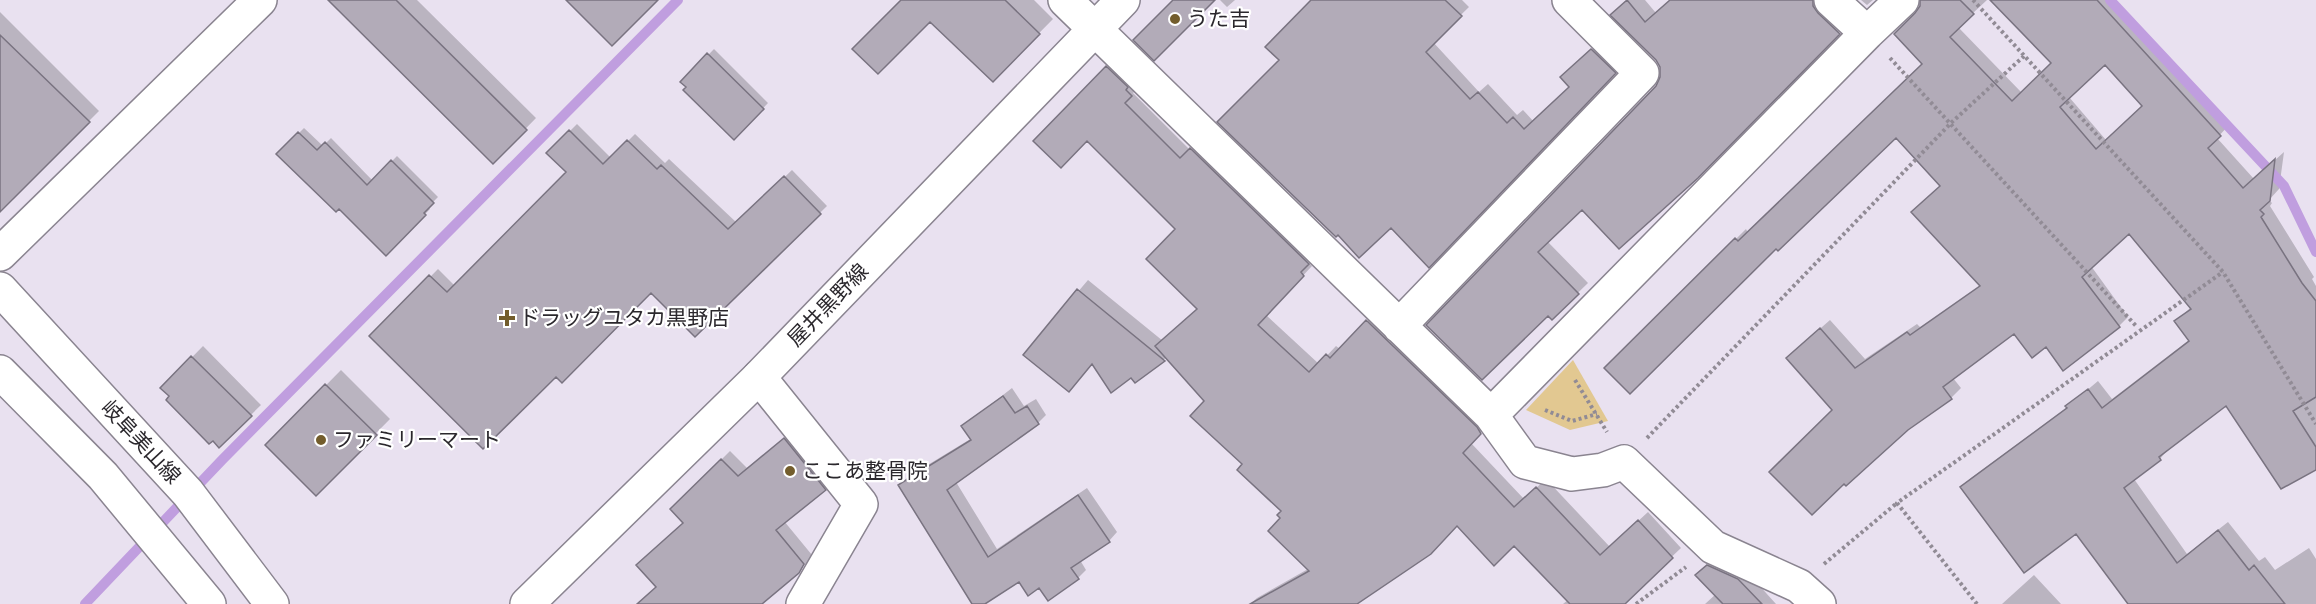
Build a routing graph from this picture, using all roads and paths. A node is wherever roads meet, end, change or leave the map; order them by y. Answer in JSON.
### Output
{"nodes":[{"id":1,"x":260,"y":0,"type":"edge"},
{"id":2,"x":1065,"y":0,"type":"edge"},
{"id":3,"x":1123,"y":0,"type":"edge"},
{"id":4,"x":1569,"y":0,"type":"edge"},
{"id":5,"x":1831,"y":0,"type":"edge"},
{"id":6,"x":1902,"y":0,"type":"edge"},
{"id":7,"x":1973,"y":0,"type":"edge"},
{"id":8,"x":1095,"y":29,"type":"junction"},
{"id":9,"x":1867,"y":33,"type":"junction"},
{"id":10,"x":2024,"y":56,"type":"junction"},
{"id":11,"x":1951,"y":123,"type":"junction"},
{"id":12,"x":0,"y":254,"type":"edge"},
{"id":13,"x":2223,"y":272,"type":"junction"},
{"id":14,"x":0,"y":289,"type":"edge"},
{"id":15,"x":1399,"y":326,"type":"junction"},
{"id":16,"x":2138,"y":327,"type":"dead end"},
{"id":17,"x":0,"y":372,"type":"edge"},
{"id":18,"x":1573,"y":376,"type":"dead end"},
{"id":19,"x":759,"y":377,"type":"junction"},
{"id":20,"x":1539,"y":408,"type":"dead end"},
{"id":21,"x":1597,"y":414,"type":"junction"},
{"id":22,"x":1491,"y":415,"type":"junction"},
{"id":23,"x":2316,"y":424,"type":"edge"},
{"id":24,"x":1624,"y":462,"type":"junction"},
{"id":25,"x":1897,"y":503,"type":"junction"},
{"id":26,"x":1713,"y":547,"type":"junction"},
{"id":27,"x":1809,"y":595,"type":"edge"},
{"id":28,"x":209,"y":604,"type":"edge"},
{"id":29,"x":272,"y":604,"type":"edge"},
{"id":30,"x":527,"y":604,"type":"edge"},
{"id":31,"x":802,"y":604,"type":"edge"},
{"id":32,"x":1636,"y":604,"type":"edge"},
{"id":33,"x":1977,"y":604,"type":"edge"}],
"edges":[{"from":1,"to":12,"type":"street"},
{"from":2,"to":8,"type":"street"},
{"from":3,"to":8,"type":"street","name":"屋井黒野線"},
{"from":4,"to":15,"type":"street"},
{"from":5,"to":9,"type":"street"},
{"from":6,"to":9,"type":"street"},
{"from":7,"to":10,"type":"path"},
{"from":8,"to":15,"type":"street"},
{"from":8,"to":19,"type":"street","name":"屋井黒野線"},
{"from":9,"to":11,"type":"path"},
{"from":9,"to":22,"type":"street"},
{"from":10,"to":11,"type":"path"},
{"from":10,"to":13,"type":"path"},
{"from":11,"to":16,"type":"path"},
{"from":11,"to":24,"type":"path"},
{"from":13,"to":23,"type":"path"},
{"from":13,"to":25,"type":"path"},
{"from":14,"to":29,"type":"street","name":"岐阜美山線"},
{"from":15,"to":22,"type":"street"},
{"from":17,"to":28,"type":"street"},
{"from":18,"to":21,"type":"path"},
{"from":19,"to":30,"type":"street","name":"屋井黒野線"},
{"from":19,"to":31,"type":"street"},
{"from":20,"to":21,"type":"path"},
{"from":21,"to":24,"type":"path"},
{"from":22,"to":24,"type":"street"},
{"from":24,"to":26,"type":"street"},
{"from":25,"to":27,"type":"path"},
{"from":25,"to":33,"type":"path"},
{"from":26,"to":27,"type":"street"},
{"from":26,"to":32,"type":"path"}]}
